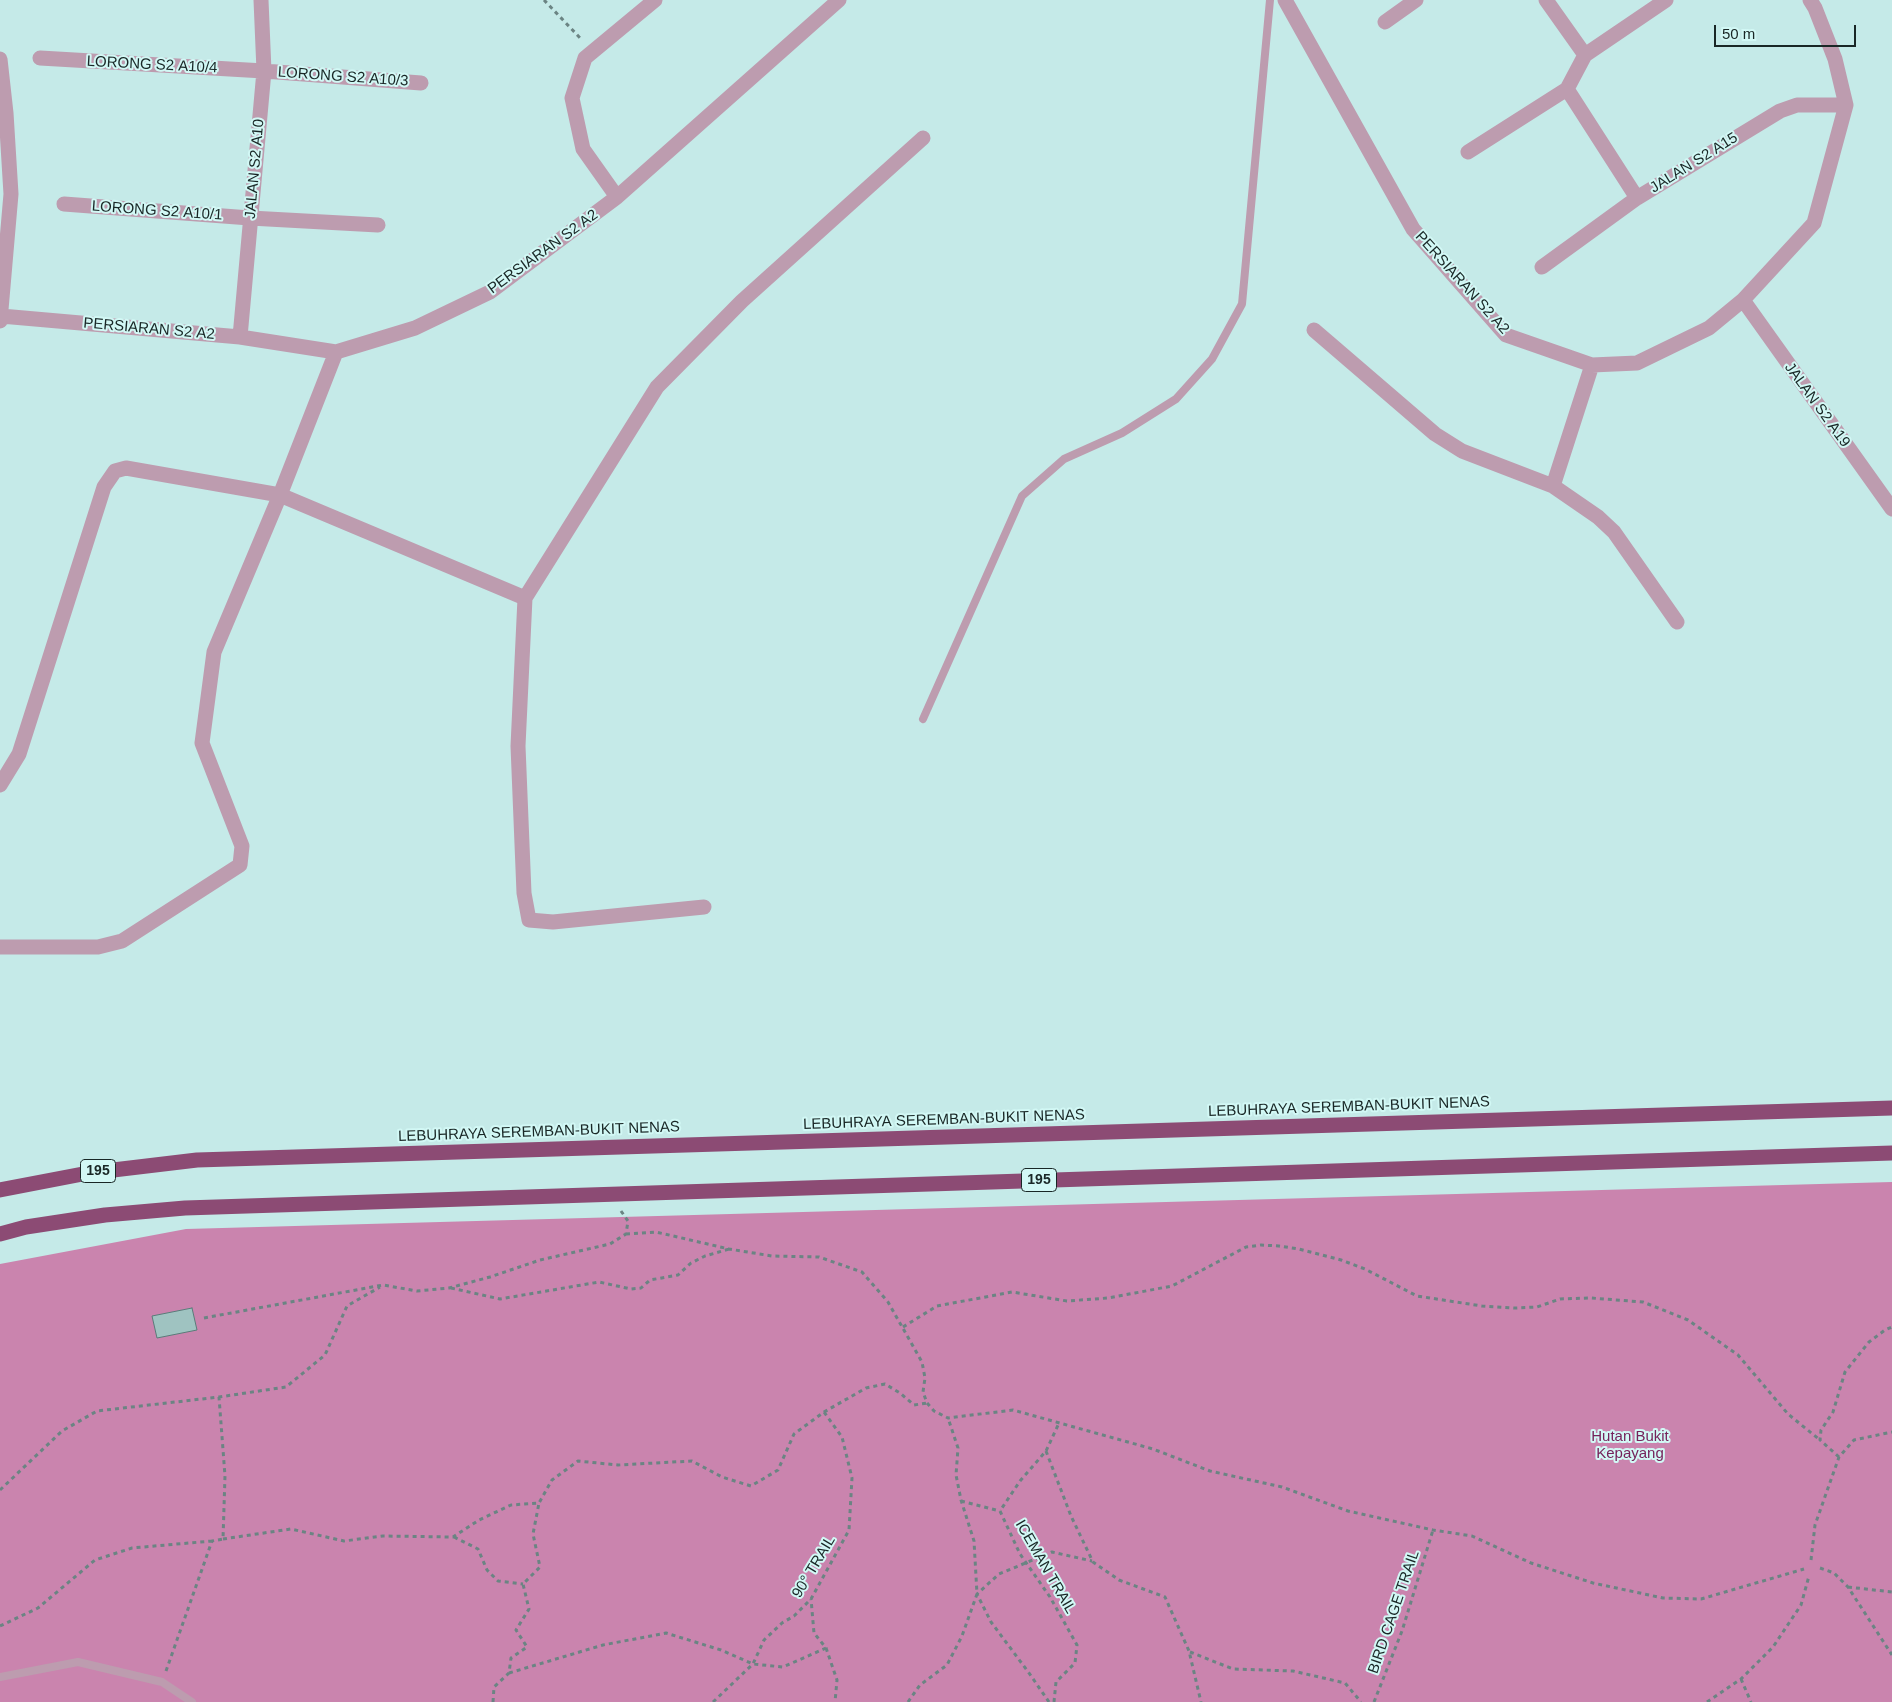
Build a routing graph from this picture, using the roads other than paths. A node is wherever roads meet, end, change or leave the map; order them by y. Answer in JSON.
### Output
{"nodes":[{"id":1,"x":261,"y":0,"type":"edge"},
{"id":2,"x":656,"y":0,"type":"edge"},
{"id":3,"x":839,"y":0,"type":"edge"},
{"id":4,"x":1270,"y":0,"type":"edge"},
{"id":5,"x":1285,"y":0,"type":"edge"},
{"id":6,"x":1416,"y":0,"type":"edge"},
{"id":7,"x":1546,"y":0,"type":"edge"},
{"id":8,"x":1666,"y":0,"type":"edge"},
{"id":9,"x":1810,"y":0,"type":"edge"},
{"id":10,"x":1385,"y":22,"type":"dead end"},
{"id":11,"x":1586,"y":54,"type":"junction"},
{"id":12,"x":40,"y":58,"type":"dead end"},
{"id":13,"x":0,"y":59,"type":"edge"},
{"id":14,"x":264,"y":71,"type":"junction"},
{"id":15,"x":421,"y":83,"type":"dead end"},
{"id":16,"x":1567,"y":89,"type":"junction"},
{"id":17,"x":1846,"y":105,"type":"junction"},
{"id":18,"x":922,"y":138,"type":"dead end"},
{"id":19,"x":1468,"y":152,"type":"dead end"},
{"id":20,"x":617,"y":197,"type":"junction"},
{"id":21,"x":1637,"y":198,"type":"junction"},
{"id":22,"x":64,"y":204,"type":"dead end"},
{"id":23,"x":250,"y":218,"type":"junction"},
{"id":24,"x":378,"y":225,"type":"dead end"},
{"id":25,"x":1542,"y":267,"type":"dead end"},
{"id":26,"x":1743,"y":300,"type":"junction"},
{"id":27,"x":0,"y":319,"type":"edge"},
{"id":28,"x":1314,"y":330,"type":"dead end"},
{"id":29,"x":240,"y":337,"type":"junction"},
{"id":30,"x":336,"y":352,"type":"junction"},
{"id":31,"x":1592,"y":365,"type":"junction"},
{"id":32,"x":1552,"y":486,"type":"junction"},
{"id":33,"x":280,"y":495,"type":"junction"},
{"id":34,"x":1892,"y":509,"type":"edge"},
{"id":35,"x":525,"y":598,"type":"junction"},
{"id":36,"x":1677,"y":622,"type":"dead end"},
{"id":37,"x":923,"y":719,"type":"dead end"},
{"id":38,"x":0,"y":785,"type":"edge"},
{"id":39,"x":704,"y":907,"type":"dead end"},
{"id":40,"x":0,"y":947,"type":"edge"},
{"id":41,"x":1892,"y":1108,"type":"edge"},
{"id":42,"x":1892,"y":1153,"type":"edge"},
{"id":43,"x":0,"y":1190,"type":"edge"},
{"id":44,"x":0,"y":1234,"type":"edge"},
{"id":45,"x":0,"y":1678,"type":"edge"},
{"id":46,"x":192,"y":1702,"type":"edge"}],
"edges":[{"from":1,"to":14,"type":"street","name":"JALAN S2 A10"},
{"from":2,"to":20,"type":"street"},
{"from":3,"to":20,"type":"street","name":"PERSIARAN S2 A2"},
{"from":4,"to":37,"type":"lane"},
{"from":5,"to":31,"type":"street","name":"PERSIARAN S2 A2"},
{"from":6,"to":10,"type":"street"},
{"from":7,"to":11,"type":"street"},
{"from":8,"to":11,"type":"street"},
{"from":9,"to":17,"type":"street","name":"PERSIARAN S2 A2"},
{"from":11,"to":16,"type":"street"},
{"from":12,"to":14,"type":"street","name":"LORONG S2 A10/4"},
{"from":13,"to":27,"type":"street"},
{"from":14,"to":15,"type":"street","name":"LORONG S2 A10/3"},
{"from":14,"to":23,"type":"street","name":"JALAN S2 A10"},
{"from":16,"to":19,"type":"street"},
{"from":16,"to":21,"type":"street","name":"JALAN S2 A15"},
{"from":17,"to":21,"type":"street","name":"JALAN S2 A15"},
{"from":17,"to":26,"type":"street","name":"PERSIARAN S2 A2"},
{"from":18,"to":35,"type":"street"},
{"from":20,"to":30,"type":"street","name":"PERSIARAN S2 A2"},
{"from":21,"to":25,"type":"street"},
{"from":22,"to":23,"type":"street","name":"LORONG S2 A10/1"},
{"from":23,"to":24,"type":"street","name":"LORONG S2 A10/1"},
{"from":23,"to":29,"type":"street","name":"JALAN S2 A10"},
{"from":26,"to":31,"type":"street","name":"PERSIARAN S2 A2"},
{"from":26,"to":34,"type":"street","name":"JALAN S2 A19"},
{"from":27,"to":29,"type":"street","name":"PERSIARAN S2 A2"},
{"from":28,"to":32,"type":"street"},
{"from":29,"to":30,"type":"street","name":"PERSIARAN S2 A2"},
{"from":30,"to":33,"type":"street"},
{"from":31,"to":32,"type":"street"},
{"from":32,"to":36,"type":"street"},
{"from":33,"to":35,"type":"street"},
{"from":33,"to":38,"type":"street"},
{"from":33,"to":40,"type":"street"},
{"from":35,"to":39,"type":"street"},
{"from":41,"to":43,"type":"highway","name":"LEBUHRAYA SEREMBAN-BUKIT NENAS","number":"195"},
{"from":42,"to":44,"type":"highway","number":"195"},
{"from":45,"to":46,"type":"lane"}]}
